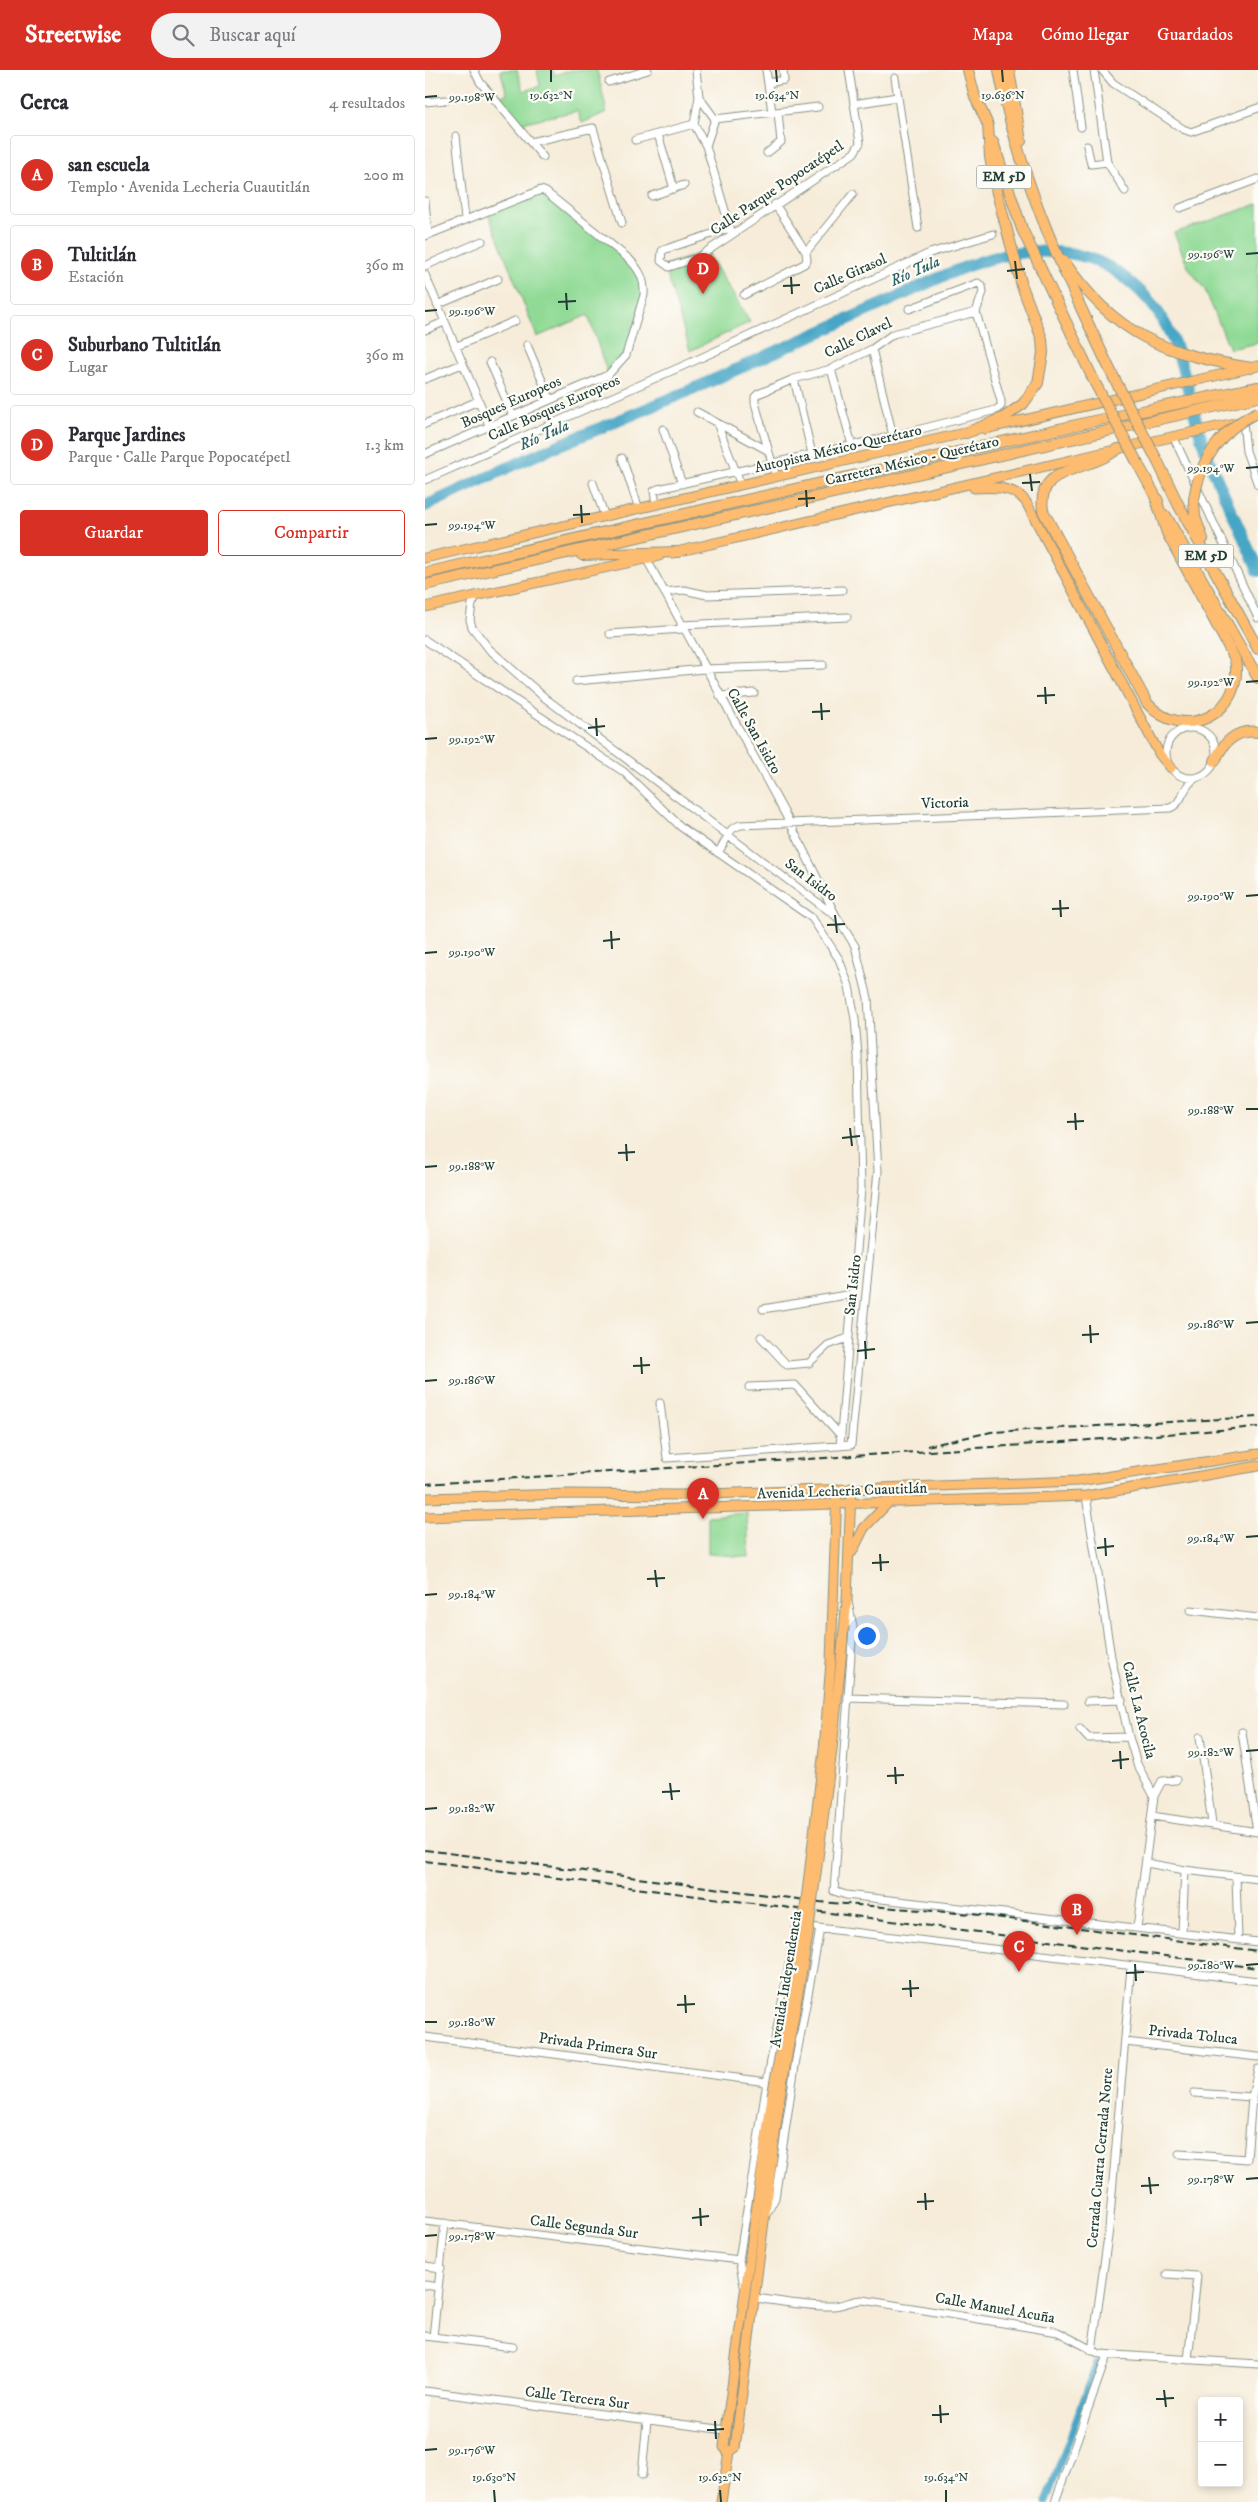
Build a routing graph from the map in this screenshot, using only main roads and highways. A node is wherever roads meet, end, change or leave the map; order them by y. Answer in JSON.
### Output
{"nodes":[{"id":1,"x":968,"y":70,"type":"edge"},
{"id":2,"x":974,"y":70,"type":"edge"},
{"id":3,"x":999,"y":70,"type":"edge"},
{"id":4,"x":1009,"y":70,"type":"edge"},
{"id":5,"x":988,"y":125,"type":"junction"},
{"id":6,"x":1024,"y":171,"type":"junction"},
{"id":7,"x":1054,"y":246,"type":"junction"},
{"id":8,"x":1254,"y":367,"type":"edge"},
{"id":9,"x":1258,"y":387,"type":"edge"},
{"id":10,"x":1258,"y":397,"type":"edge"},
{"id":11,"x":1225,"y":400,"type":"junction"},
{"id":12,"x":1258,"y":412,"type":"edge"},
{"id":13,"x":1258,"y":417,"type":"edge"},
{"id":14,"x":966,"y":433,"type":"junction"},
{"id":15,"x":1119,"y":449,"type":"junction"},
{"id":16,"x":949,"y":489,"type":"junction"},
{"id":17,"x":1155,"y":496,"type":"junction"},
{"id":18,"x":678,"y":552,"type":"junction"},
{"id":19,"x":425,"y":558,"type":"edge"},
{"id":20,"x":541,"y":558,"type":"junction"},
{"id":21,"x":1209,"y":562,"type":"junction"},
{"id":22,"x":425,"y":573,"type":"edge"},
{"id":23,"x":425,"y":585,"type":"edge"},
{"id":24,"x":425,"y":607,"type":"edge"},
{"id":25,"x":1258,"y":650,"type":"edge"},
{"id":26,"x":1258,"y":678,"type":"edge"},
{"id":27,"x":1207,"y":718,"type":"junction"},
{"id":28,"x":1177,"y":721,"type":"junction"},
{"id":29,"x":1258,"y":732,"type":"edge"},
{"id":30,"x":1215,"y":761,"type":"road end"},
{"id":31,"x":1173,"y":770,"type":"road end"},
{"id":32,"x":1258,"y":1454,"type":"edge"},
{"id":33,"x":1258,"y":1466,"type":"edge"},
{"id":34,"x":851,"y":1488,"type":"junction"},
{"id":35,"x":837,"y":1489,"type":"junction"},
{"id":36,"x":425,"y":1498,"type":"edge"},
{"id":37,"x":887,"y":1504,"type":"junction"},
{"id":38,"x":837,"y":1505,"type":"junction"},
{"id":39,"x":851,"y":1505,"type":"junction"},
{"id":40,"x":425,"y":1517,"type":"edge"},
{"id":41,"x":849,"y":1559,"type":"junction"},
{"id":42,"x":828,"y":1750,"type":"junction"},
{"id":43,"x":776,"y":2096,"type":"junction"},
{"id":44,"x":729,"y":2452,"type":"junction"},
{"id":45,"x":721,"y":2502,"type":"edge"}],
"edges":[{"from":1,"to":5,"type":"highway"},
{"from":2,"to":5,"type":"highway","number":"EM 5D"},
{"from":3,"to":6,"type":"highway","number":"EM 5D"},
{"from":4,"to":6,"type":"highway"},
{"from":5,"to":14,"type":"highway"},
{"from":5,"to":17,"type":"highway","number":"EM 5D","bridge":true},
{"from":6,"to":7,"type":"highway","number":"EM 5D"},
{"from":7,"to":8,"type":"highway"},
{"from":7,"to":21,"type":"highway","number":"EM 5D","bridge":true},
{"from":8,"to":14,"type":"main road","name":"Autopista México-Querétaro"},
{"from":9,"to":11,"type":"highway","name":"Carretera México - Querétaro"},
{"from":10,"to":11,"type":"highway","name":"Carretera México - Querétaro"},
{"from":11,"to":20,"type":"highway","name":"Carretera México - Querétaro"},
{"from":11,"to":22,"type":"highway","name":"Carretera México - Querétaro"},
{"from":12,"to":21,"type":"highway","bridge":true},
{"from":13,"to":15,"type":"main road"},
{"from":14,"to":19,"type":"main road","name":"Autopista México-Querétaro"},
{"from":15,"to":16,"type":"main road"},
{"from":15,"to":28,"type":"highway"},
{"from":16,"to":18,"type":"main road"},
{"from":16,"to":31,"type":"main road"},
{"from":17,"to":26,"type":"highway","number":"EM 5D"},
{"from":17,"to":27,"type":"highway"},
{"from":18,"to":20,"type":"highway"},
{"from":18,"to":24,"type":"main road"},
{"from":20,"to":23,"type":"highway","name":"Carretera México - Querétaro"},
{"from":21,"to":25,"type":"highway","number":"EM 5D"},
{"from":27,"to":28,"type":"highway"},
{"from":27,"to":28,"type":"highway"},
{"from":29,"to":30,"type":"highway"},
{"from":32,"to":34,"type":"main road","name":"Avenida Lecheria Cuautitlán"},
{"from":33,"to":37,"type":"main road","name":"Avenida Lecheria Cuautitlán"},
{"from":34,"to":35,"type":"main road","name":"Avenida Lecheria Cuautitlán"},
{"from":34,"to":39,"type":"main road"},
{"from":35,"to":36,"type":"main road","name":"Avenida Lecheria Cuautitlán"},
{"from":35,"to":38,"type":"main road"},
{"from":37,"to":39,"type":"main road","name":"Avenida Lecheria Cuautitlán"},
{"from":37,"to":41,"type":"main road"},
{"from":38,"to":39,"type":"main road","name":"Avenida Lecheria Cuautitlán"},
{"from":38,"to":40,"type":"main road","name":"Avenida Lecheria Cuautitlán"},
{"from":38,"to":42,"type":"main road","name":"Avenida Independencia"},
{"from":39,"to":41,"type":"main road","name":"Avenida Independencia"},
{"from":41,"to":42,"type":"main road","name":"Avenida Independencia"},
{"from":42,"to":43,"type":"main road","name":"Avenida Independencia","bridge":true},
{"from":43,"to":44,"type":"main road","name":"Avenida Independencia"},
{"from":43,"to":44,"type":"main road","name":"Avenida Independencia"},
{"from":44,"to":45,"type":"main road","name":"Avenida Independencia"}]}
